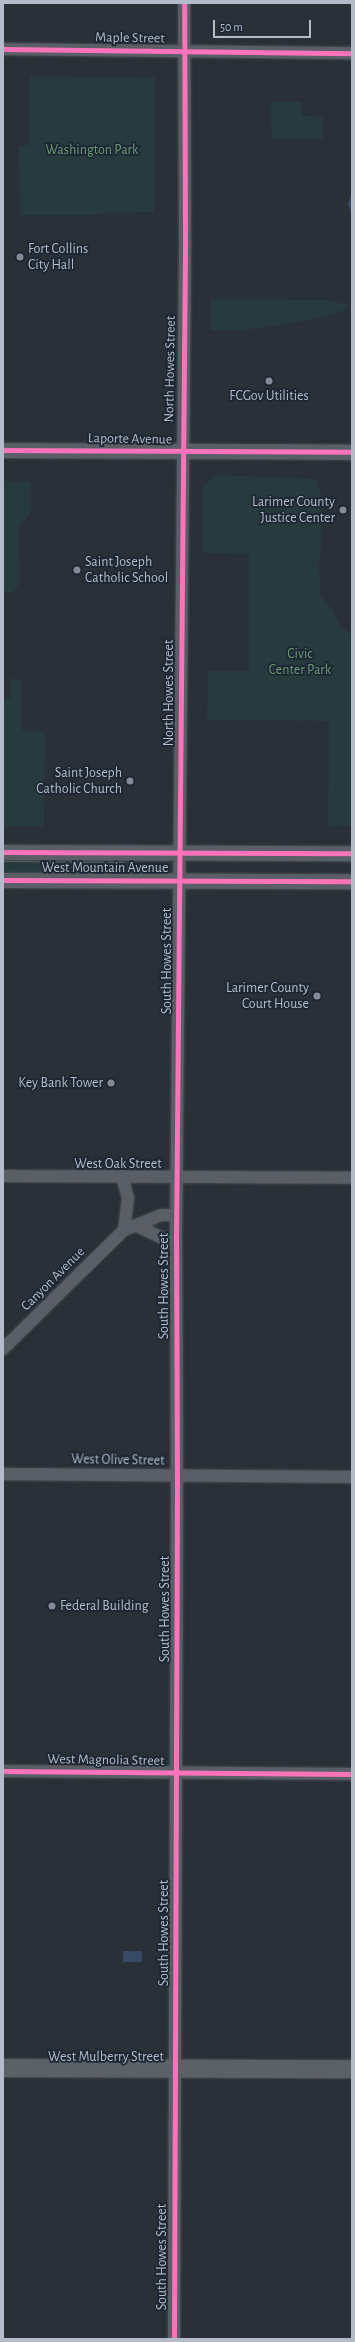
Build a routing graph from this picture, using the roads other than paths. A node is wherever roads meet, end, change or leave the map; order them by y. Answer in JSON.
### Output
{"nodes":[{"id":1,"x":184,"y":3,"type":"edge"},
{"id":2,"x":3,"y":48,"type":"edge"},
{"id":3,"x":184,"y":50,"type":"junction"},
{"id":4,"x":352,"y":53,"type":"edge"},
{"id":5,"x":3,"y":450,"type":"edge"},
{"id":6,"x":182,"y":451,"type":"junction"},
{"id":7,"x":352,"y":452,"type":"edge"},
{"id":8,"x":3,"y":852,"type":"edge"},
{"id":9,"x":180,"y":853,"type":"junction"},
{"id":10,"x":352,"y":854,"type":"edge"},
{"id":11,"x":3,"y":880,"type":"edge"},
{"id":12,"x":180,"y":880,"type":"junction"},
{"id":13,"x":352,"y":881,"type":"edge"},
{"id":14,"x":3,"y":1176,"type":"edge"},
{"id":15,"x":122,"y":1176,"type":"junction"},
{"id":16,"x":177,"y":1176,"type":"junction"},
{"id":17,"x":352,"y":1178,"type":"edge"},
{"id":18,"x":176,"y":1215,"type":"junction"},
{"id":19,"x":137,"y":1226,"type":"junction"},
{"id":20,"x":124,"y":1230,"type":"junction"},
{"id":21,"x":176,"y":1242,"type":"junction"},
{"id":22,"x":3,"y":1349,"type":"edge"},
{"id":23,"x":3,"y":1474,"type":"edge"},
{"id":24,"x":177,"y":1476,"type":"junction"},
{"id":25,"x":352,"y":1477,"type":"edge"},
{"id":26,"x":3,"y":1771,"type":"edge"},
{"id":27,"x":176,"y":1773,"type":"junction"},
{"id":28,"x":352,"y":1774,"type":"edge"},
{"id":29,"x":3,"y":2068,"type":"edge"},
{"id":30,"x":175,"y":2069,"type":"junction"},
{"id":31,"x":352,"y":2069,"type":"edge"},
{"id":32,"x":174,"y":2339,"type":"edge"}],
"edges":[{"from":1,"to":3,"type":"street","name":"North Howes Street"},
{"from":2,"to":3,"type":"street","name":"Maple Street"},
{"from":3,"to":4,"type":"street","name":"Maple Street"},
{"from":3,"to":6,"type":"street","name":"North Howes Street"},
{"from":5,"to":6,"type":"street","name":"Laporte Avenue"},
{"from":6,"to":7,"type":"street","name":"Laporte Avenue"},
{"from":6,"to":9,"type":"street","name":"North Howes Street"},
{"from":8,"to":9,"type":"street","name":"West Mountain Avenue"},
{"from":9,"to":10,"type":"street","name":"West Mountain Avenue"},
{"from":9,"to":12,"type":"street","name":"North Howes Street"},
{"from":11,"to":12,"type":"street","name":"West Mountain Avenue"},
{"from":12,"to":13,"type":"street","name":"West Mountain Avenue"},
{"from":12,"to":16,"type":"street","name":"South Howes Street"},
{"from":14,"to":15,"type":"street","name":"West Oak Street"},
{"from":15,"to":16,"type":"street","name":"West Oak Street"},
{"from":15,"to":20,"type":"street"},
{"from":16,"to":17,"type":"street","name":"West Oak Street"},
{"from":16,"to":18,"type":"street","name":"South Howes Street"},
{"from":18,"to":19,"type":"street","name":"Canyon Avenue"},
{"from":18,"to":21,"type":"street","name":"South Howes Street"},
{"from":19,"to":20,"type":"street","name":"Canyon Avenue"},
{"from":19,"to":21,"type":"street"},
{"from":20,"to":22,"type":"street","name":"Canyon Avenue"},
{"from":21,"to":24,"type":"street","name":"South Howes Street"},
{"from":23,"to":24,"type":"street","name":"West Olive Street"},
{"from":24,"to":25,"type":"street","name":"West Olive Street"},
{"from":24,"to":27,"type":"street","name":"South Howes Street"},
{"from":26,"to":27,"type":"street","name":"West Magnolia Street"},
{"from":27,"to":28,"type":"street","name":"West Magnolia Street"},
{"from":27,"to":30,"type":"street","name":"South Howes Street"},
{"from":29,"to":30,"type":"main road","name":"West Mulberry Street"},
{"from":30,"to":31,"type":"main road","name":"West Mulberry Street"},
{"from":30,"to":32,"type":"street","name":"South Howes Street"}]}
